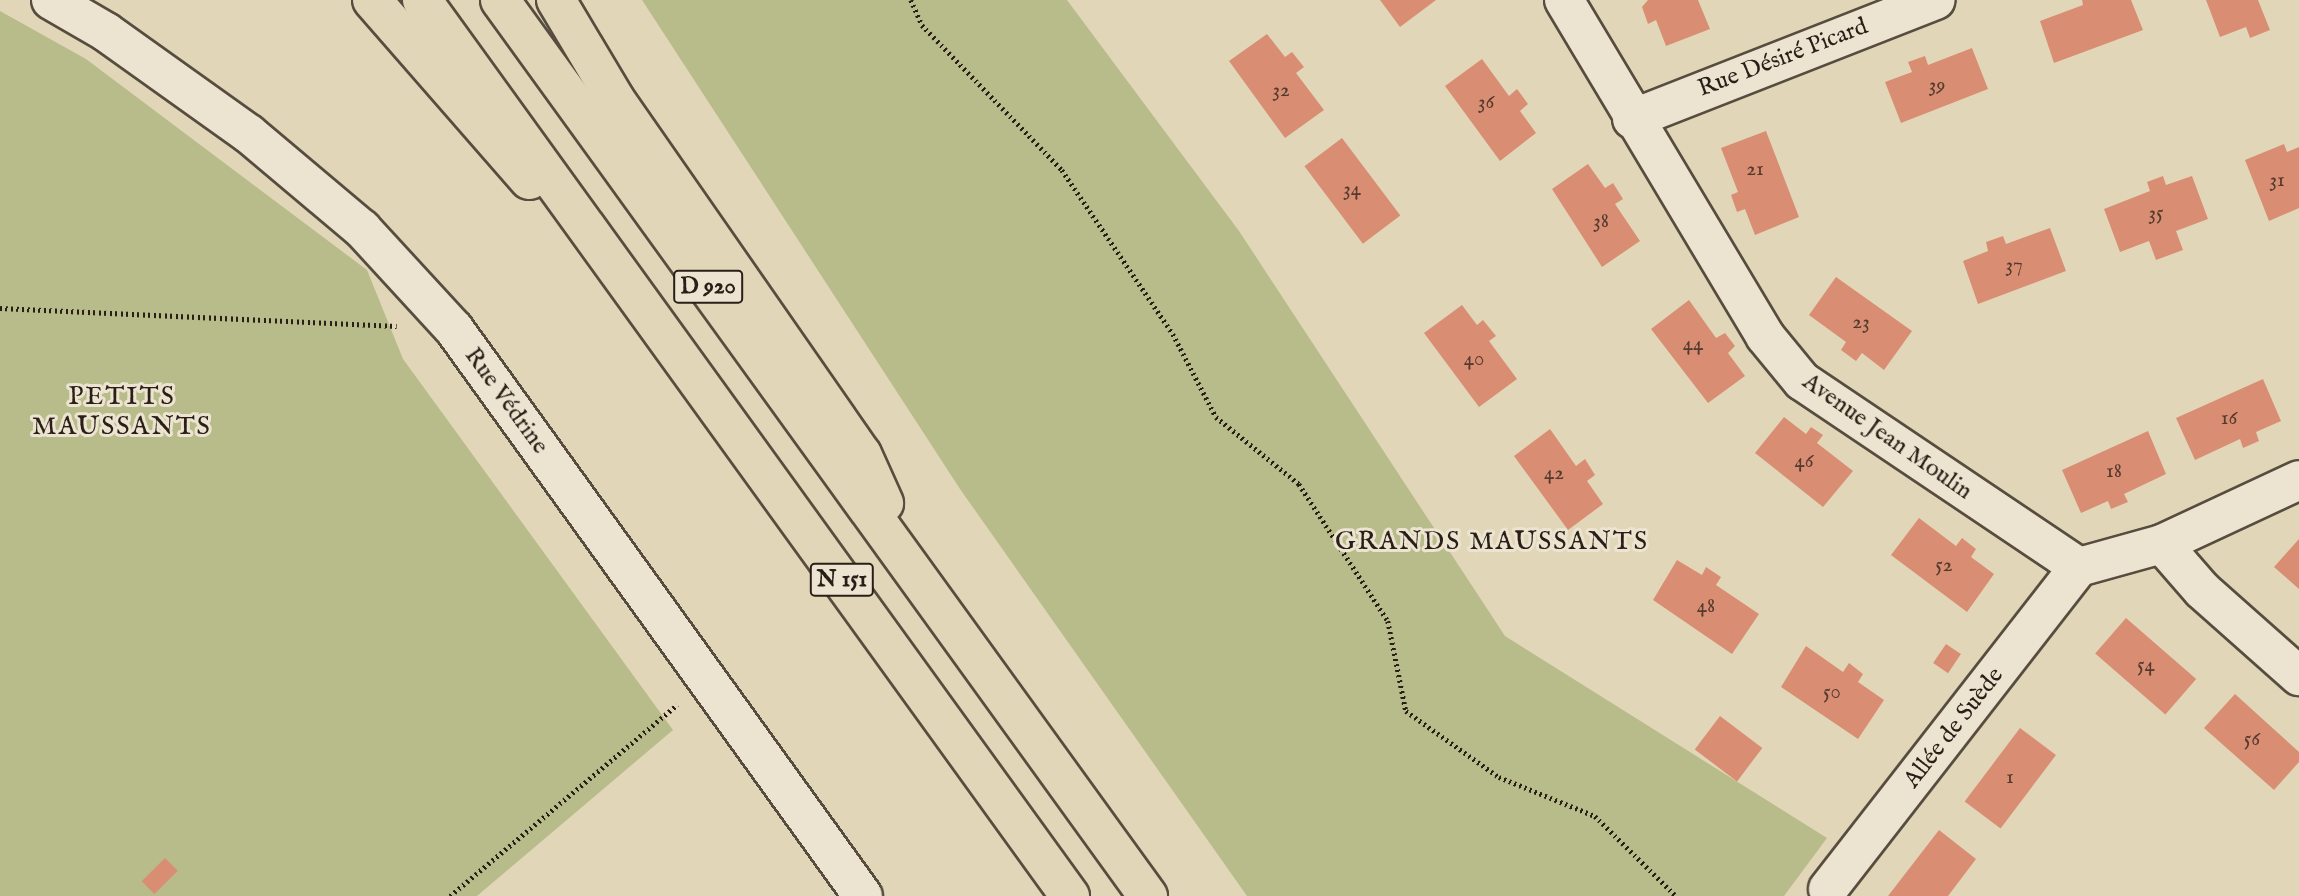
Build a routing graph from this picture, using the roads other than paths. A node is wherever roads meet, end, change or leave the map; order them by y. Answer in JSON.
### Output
{"nodes":[{"id":1,"x":51,"y":0,"type":"edge"},
{"id":2,"x":372,"y":0,"type":"edge"},
{"id":3,"x":422,"y":0,"type":"edge"},
{"id":4,"x":500,"y":0,"type":"edge"},
{"id":5,"x":556,"y":0,"type":"edge"},
{"id":6,"x":1564,"y":0,"type":"edge"},
{"id":7,"x":1935,"y":0,"type":"edge"},
{"id":8,"x":1632,"y":119,"type":"junction"},
{"id":9,"x":613,"y":264,"type":"junction"},
{"id":10,"x":2299,"y":480,"type":"edge"},
{"id":11,"x":2162,"y":544,"type":"junction"},
{"id":12,"x":2080,"y":568,"type":"junction"},
{"id":13,"x":916,"y":575,"type":"junction"},
{"id":14,"x":2299,"y":676,"type":"edge"},
{"id":15,"x":1828,"y":889,"type":"dead end"},
{"id":16,"x":863,"y":896,"type":"edge"},
{"id":17,"x":1070,"y":896,"type":"edge"},
{"id":18,"x":1149,"y":896,"type":"edge"}],
"edges":[{"from":1,"to":16,"type":"street","name":"Rue Védrine"},
{"from":2,"to":9,"type":"highway"},
{"from":3,"to":9,"type":"highway"},
{"from":4,"to":13,"type":"highway","number":"D 920"},
{"from":5,"to":13,"type":"highway","number":"N 151"},
{"from":6,"to":8,"type":"street","name":"Avenue Jean Moulin"},
{"from":7,"to":8,"type":"street","name":"Rue Désiré Picard"},
{"from":8,"to":12,"type":"street","name":"Avenue Jean Moulin"},
{"from":9,"to":17,"type":"highway","number":"N 151"},
{"from":10,"to":11,"type":"street"},
{"from":11,"to":12,"type":"street"},
{"from":11,"to":14,"type":"street"},
{"from":12,"to":15,"type":"street","name":"Allée de Suède"},
{"from":13,"to":18,"type":"highway","number":"N 151"}]}
